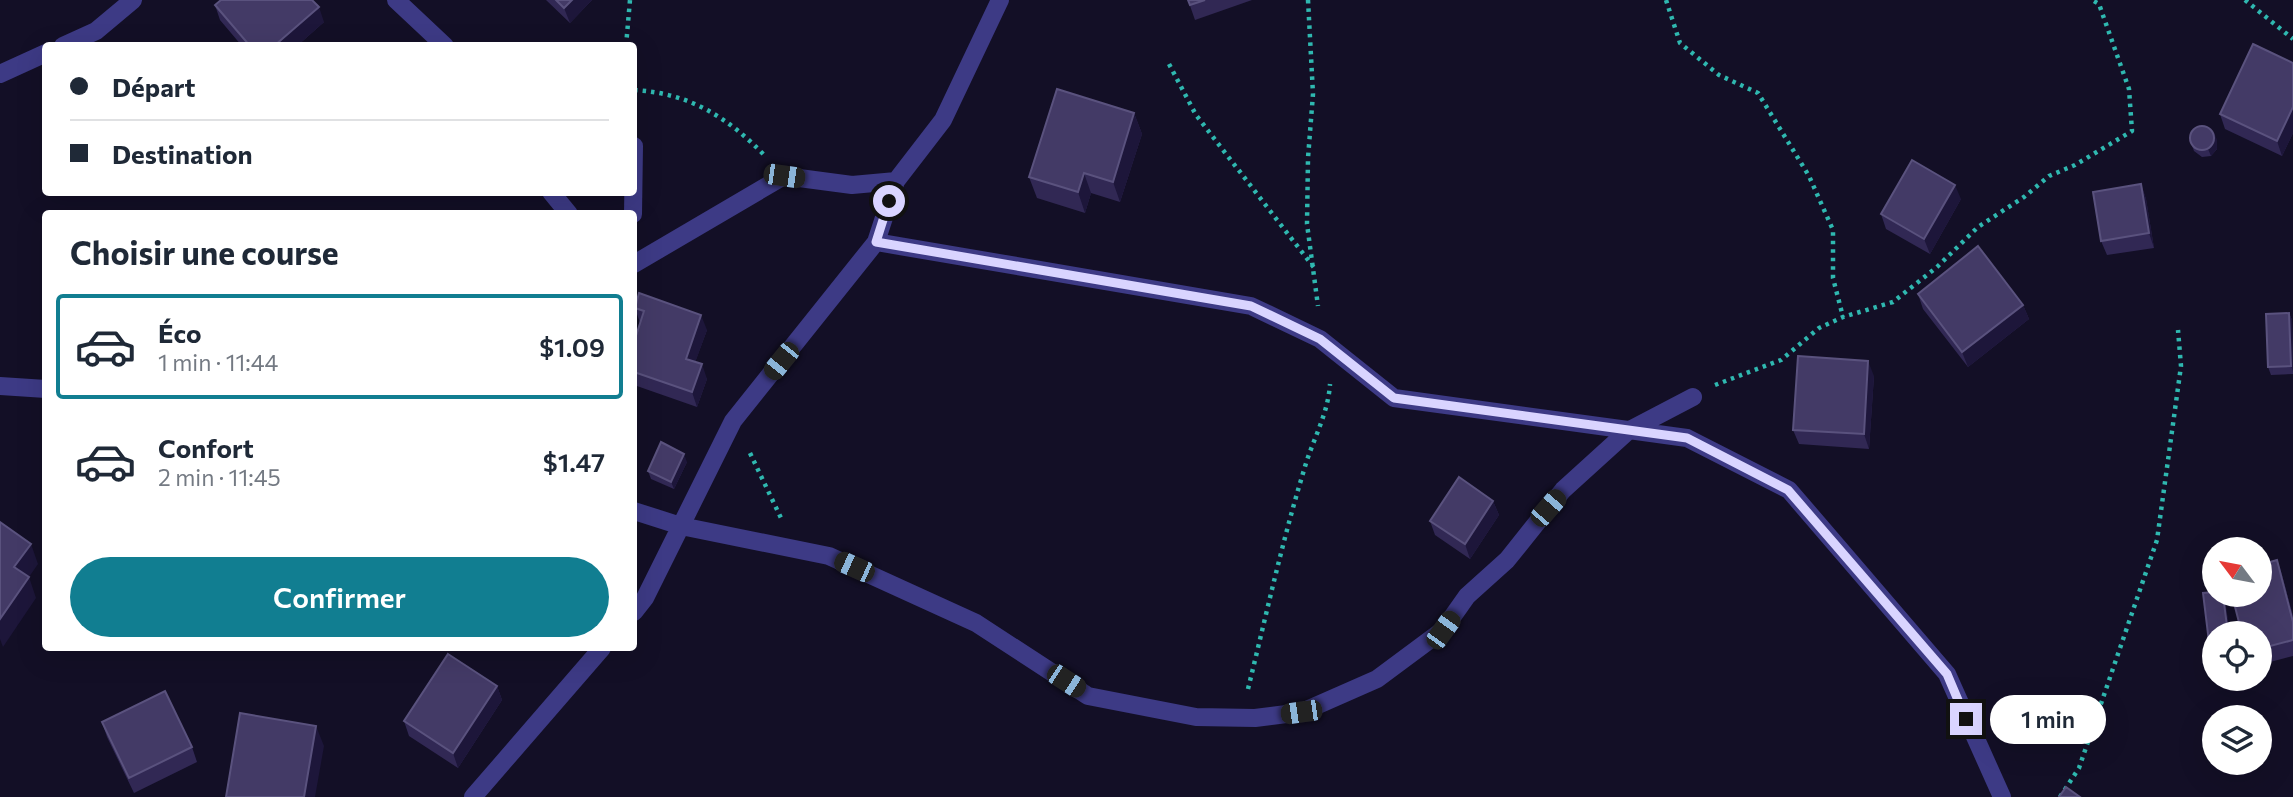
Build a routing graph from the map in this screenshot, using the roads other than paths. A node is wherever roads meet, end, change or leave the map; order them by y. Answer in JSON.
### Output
{"nodes":[{"id":1,"x":133,"y":0,"type":"edge"},
{"id":2,"x":396,"y":0,"type":"edge"},
{"id":3,"x":1000,"y":0,"type":"edge"},
{"id":4,"x":72,"y":42,"type":"edge"},
{"id":5,"x":441,"y":42,"type":"edge"},
{"id":6,"x":42,"y":55,"type":"edge"},
{"id":7,"x":0,"y":74,"type":"edge"},
{"id":8,"x":896,"y":181,"type":"junction"},
{"id":9,"x":554,"y":196,"type":"edge"},
{"id":10,"x":566,"y":210,"type":"edge"},
{"id":11,"x":876,"y":242,"type":"junction"},
{"id":12,"x":637,"y":262,"type":"edge"},
{"id":13,"x":0,"y":386,"type":"edge"},
{"id":14,"x":42,"y":389,"type":"edge"},
{"id":15,"x":1693,"y":397,"type":"road end"},
{"id":16,"x":1628,"y":431,"type":"junction"},
{"id":17,"x":637,"y":512,"type":"edge"},
{"id":18,"x":681,"y":526,"type":"junction"},
{"id":19,"x":637,"y":608,"type":"edge"},
{"id":20,"x":600,"y":651,"type":"edge"},
{"id":21,"x":473,"y":797,"type":"edge"},
{"id":22,"x":2002,"y":797,"type":"edge"}],
"edges":[{"from":1,"to":4,"type":"street"},
{"from":2,"to":5,"type":"street"},
{"from":3,"to":8,"type":"street"},
{"from":6,"to":7,"type":"street"},
{"from":8,"to":11,"type":"street"},
{"from":8,"to":12,"type":"street"},
{"from":9,"to":10,"type":"street"},
{"from":11,"to":16,"type":"street"},
{"from":11,"to":18,"type":"street"},
{"from":13,"to":14,"type":"street"},
{"from":15,"to":16,"type":"street"},
{"from":16,"to":18,"type":"street"},
{"from":16,"to":22,"type":"street"},
{"from":17,"to":18,"type":"street"},
{"from":18,"to":19,"type":"street"},
{"from":20,"to":21,"type":"street"}]}
